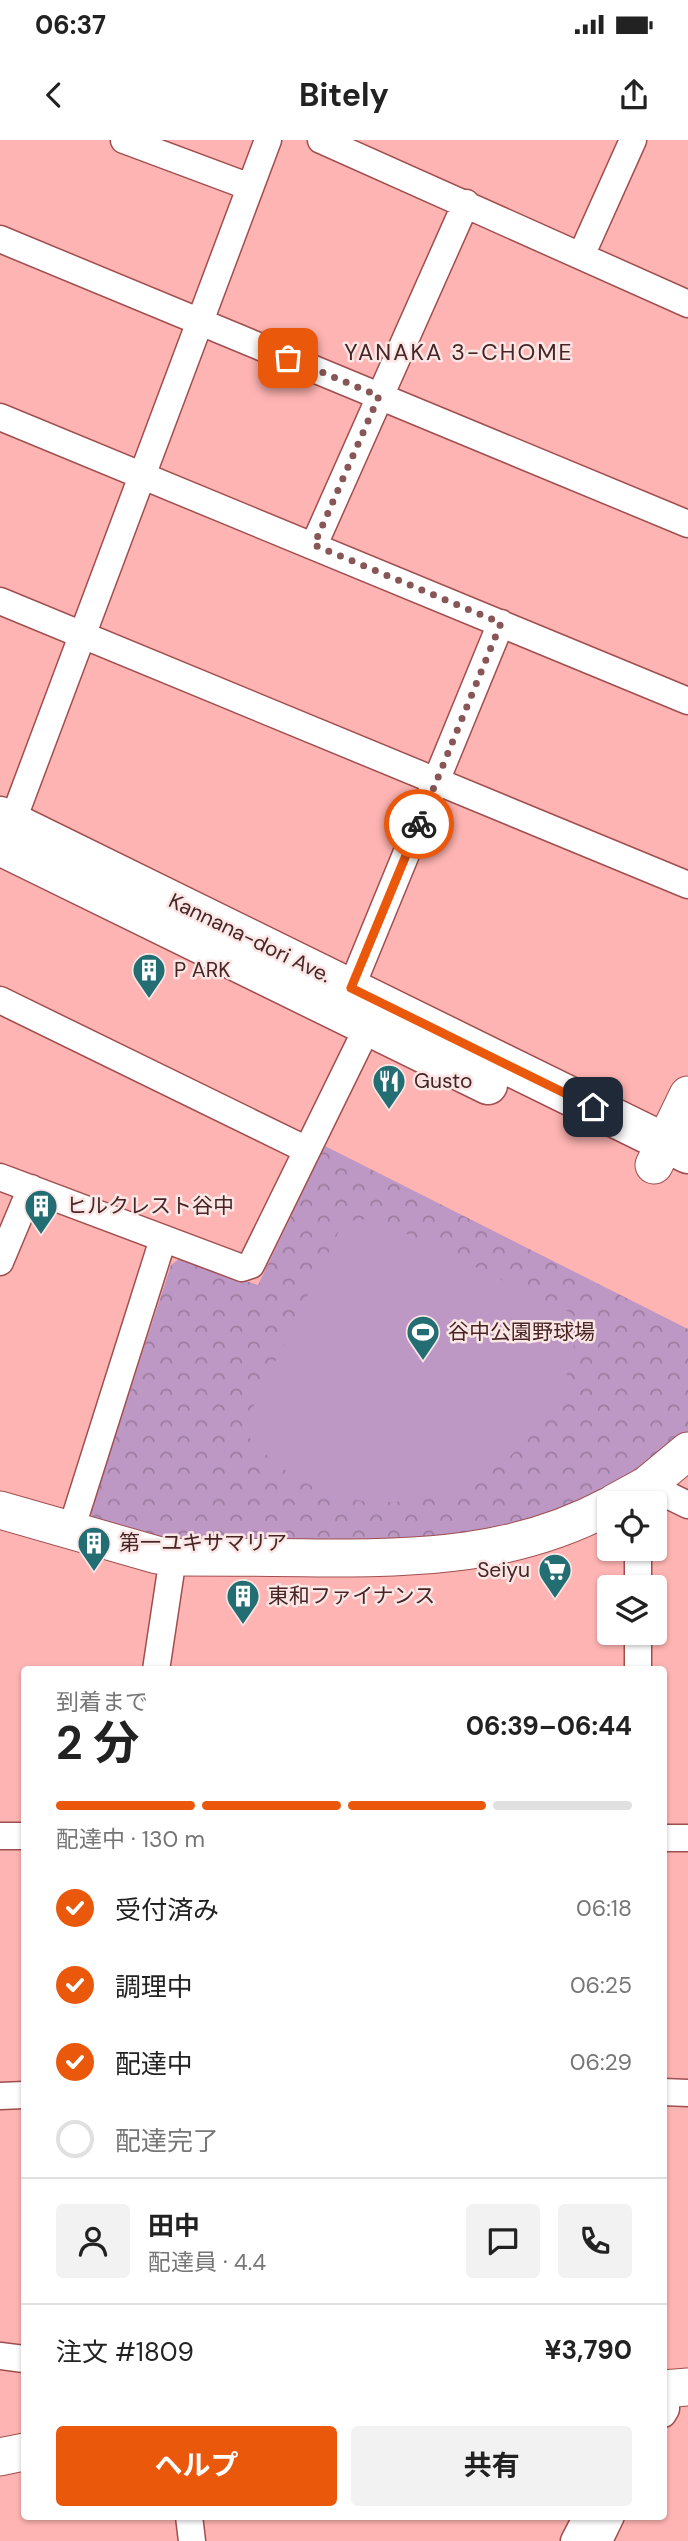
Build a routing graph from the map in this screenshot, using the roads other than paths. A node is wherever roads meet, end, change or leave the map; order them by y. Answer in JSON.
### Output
{"nodes":[{"id":1,"x":124,"y":140,"type":"edge"},
{"id":2,"x":268,"y":140,"type":"edge"},
{"id":3,"x":321,"y":140,"type":"edge"},
{"id":4,"x":634,"y":140,"type":"edge"},
{"id":5,"x":250,"y":187,"type":"junction"},
{"id":6,"x":466,"y":203,"type":"junction"},
{"id":7,"x":0,"y":239,"type":"edge"},
{"id":8,"x":581,"y":256,"type":"junction"},
{"id":9,"x":688,"y":304,"type":"edge"},
{"id":10,"x":200,"y":322,"type":"junction"},
{"id":11,"x":379,"y":396,"type":"junction"},
{"id":12,"x":0,"y":417,"type":"edge"},
{"id":13,"x":142,"y":476,"type":"junction"},
{"id":14,"x":688,"y":524,"type":"edge"},
{"id":15,"x":314,"y":545,"type":"junction"},
{"id":16,"x":0,"y":601,"type":"edge"},
{"id":17,"x":501,"y":623,"type":"junction"},
{"id":18,"x":83,"y":635,"type":"junction"},
{"id":19,"x":687,"y":698,"type":"edge"},
{"id":20,"x":437,"y":780,"type":"junction"},
{"id":21,"x":3,"y":837,"type":"edge"},
{"id":22,"x":688,"y":885,"type":"edge"},
{"id":23,"x":351,"y":988,"type":"junction"},
{"id":24,"x":0,"y":1000,"type":"edge"},
{"id":25,"x":368,"y":1026,"type":"junction"},
{"id":26,"x":688,"y":1096,"type":"edge"},
{"id":27,"x":307,"y":1150,"type":"junction"},
{"id":28,"x":669,"y":1154,"type":"edge"},
{"id":29,"x":0,"y":1177,"type":"edge"},
{"id":30,"x":688,"y":1182,"type":"edge"},
{"id":31,"x":32,"y":1188,"type":"junction"},
{"id":32,"x":163,"y":1239,"type":"junction"},
{"id":33,"x":0,"y":1262,"type":"edge"},
{"id":34,"x":688,"y":1451,"type":"edge"},
{"id":35,"x":638,"y":1491,"type":"edge"},
{"id":36,"x":667,"y":1503,"type":"edge"},
{"id":37,"x":688,"y":1505,"type":"edge"},
{"id":38,"x":0,"y":1510,"type":"edge"},
{"id":39,"x":597,"y":1512,"type":"edge"},
{"id":40,"x":72,"y":1530,"type":"junction"},
{"id":41,"x":173,"y":1557,"type":"junction"},
{"id":42,"x":638,"y":1645,"type":"edge"},
{"id":43,"x":157,"y":1666,"type":"edge"},
{"id":44,"x":638,"y":1666,"type":"edge"},
{"id":45,"x":0,"y":1836,"type":"edge"},
{"id":46,"x":21,"y":1836,"type":"edge"},
{"id":47,"x":667,"y":1838,"type":"edge"},
{"id":48,"x":688,"y":1838,"type":"edge"},
{"id":49,"x":667,"y":2092,"type":"edge"},
{"id":50,"x":688,"y":2092,"type":"edge"},
{"id":51,"x":21,"y":2095,"type":"edge"},
{"id":52,"x":0,"y":2096,"type":"edge"},
{"id":53,"x":0,"y":2356,"type":"edge"},
{"id":54,"x":21,"y":2359,"type":"edge"},
{"id":55,"x":190,"y":2520,"type":"edge"},
{"id":56,"x":585,"y":2520,"type":"edge"},
{"id":57,"x":609,"y":2520,"type":"edge"},
{"id":58,"x":192,"y":2541,"type":"edge"},
{"id":59,"x":574,"y":2541,"type":"edge"},
{"id":60,"x":599,"y":2541,"type":"edge"}],
"edges":[{"from":1,"to":5,"type":"street"},
{"from":2,"to":5,"type":"street"},
{"from":3,"to":6,"type":"street"},
{"from":4,"to":8,"type":"street"},
{"from":5,"to":10,"type":"street"},
{"from":6,"to":8,"type":"street"},
{"from":6,"to":11,"type":"street"},
{"from":7,"to":10,"type":"street"},
{"from":8,"to":9,"type":"street"},
{"from":10,"to":11,"type":"street"},
{"from":10,"to":13,"type":"street"},
{"from":11,"to":14,"type":"street"},
{"from":11,"to":15,"type":"street"},
{"from":12,"to":13,"type":"street"},
{"from":13,"to":15,"type":"street"},
{"from":13,"to":18,"type":"street"},
{"from":15,"to":17,"type":"street"},
{"from":16,"to":18,"type":"street"},
{"from":17,"to":19,"type":"street"},
{"from":17,"to":20,"type":"street"},
{"from":18,"to":20,"type":"street"},
{"from":18,"to":21,"type":"street"},
{"from":20,"to":22,"type":"street"},
{"from":20,"to":23,"type":"street"},
{"from":21,"to":23,"type":"main road","name":"Kannana-dori Ave."},
{"from":21,"to":25,"type":"main road","name":"Kannana-dori Ave."},
{"from":23,"to":28,"type":"main road","name":"Kannana-dori Ave."},
{"from":24,"to":27,"type":"street"},
{"from":25,"to":27,"type":"street"},
{"from":25,"to":28,"type":"main road","name":"Kannana-dori Ave."},
{"from":26,"to":28,"type":"street"},
{"from":27,"to":32,"type":"street"},
{"from":28,"to":30,"type":"main road","name":"Kannana-dori Ave."},
{"from":29,"to":31,"type":"street"},
{"from":31,"to":32,"type":"street"},
{"from":31,"to":33,"type":"street"},
{"from":32,"to":40,"type":"street"},
{"from":34,"to":35,"type":"street"},
{"from":36,"to":37,"type":"street"},
{"from":38,"to":40,"type":"street"},
{"from":39,"to":41,"type":"street"},
{"from":40,"to":41,"type":"street"},
{"from":41,"to":43,"type":"street"},
{"from":42,"to":44,"type":"street"},
{"from":45,"to":46,"type":"street"},
{"from":47,"to":48,"type":"street"},
{"from":49,"to":50,"type":"street"},
{"from":51,"to":52,"type":"street"},
{"from":53,"to":54,"type":"street"},
{"from":55,"to":58,"type":"street"},
{"from":56,"to":59,"type":"street"},
{"from":57,"to":60,"type":"street"}]}
